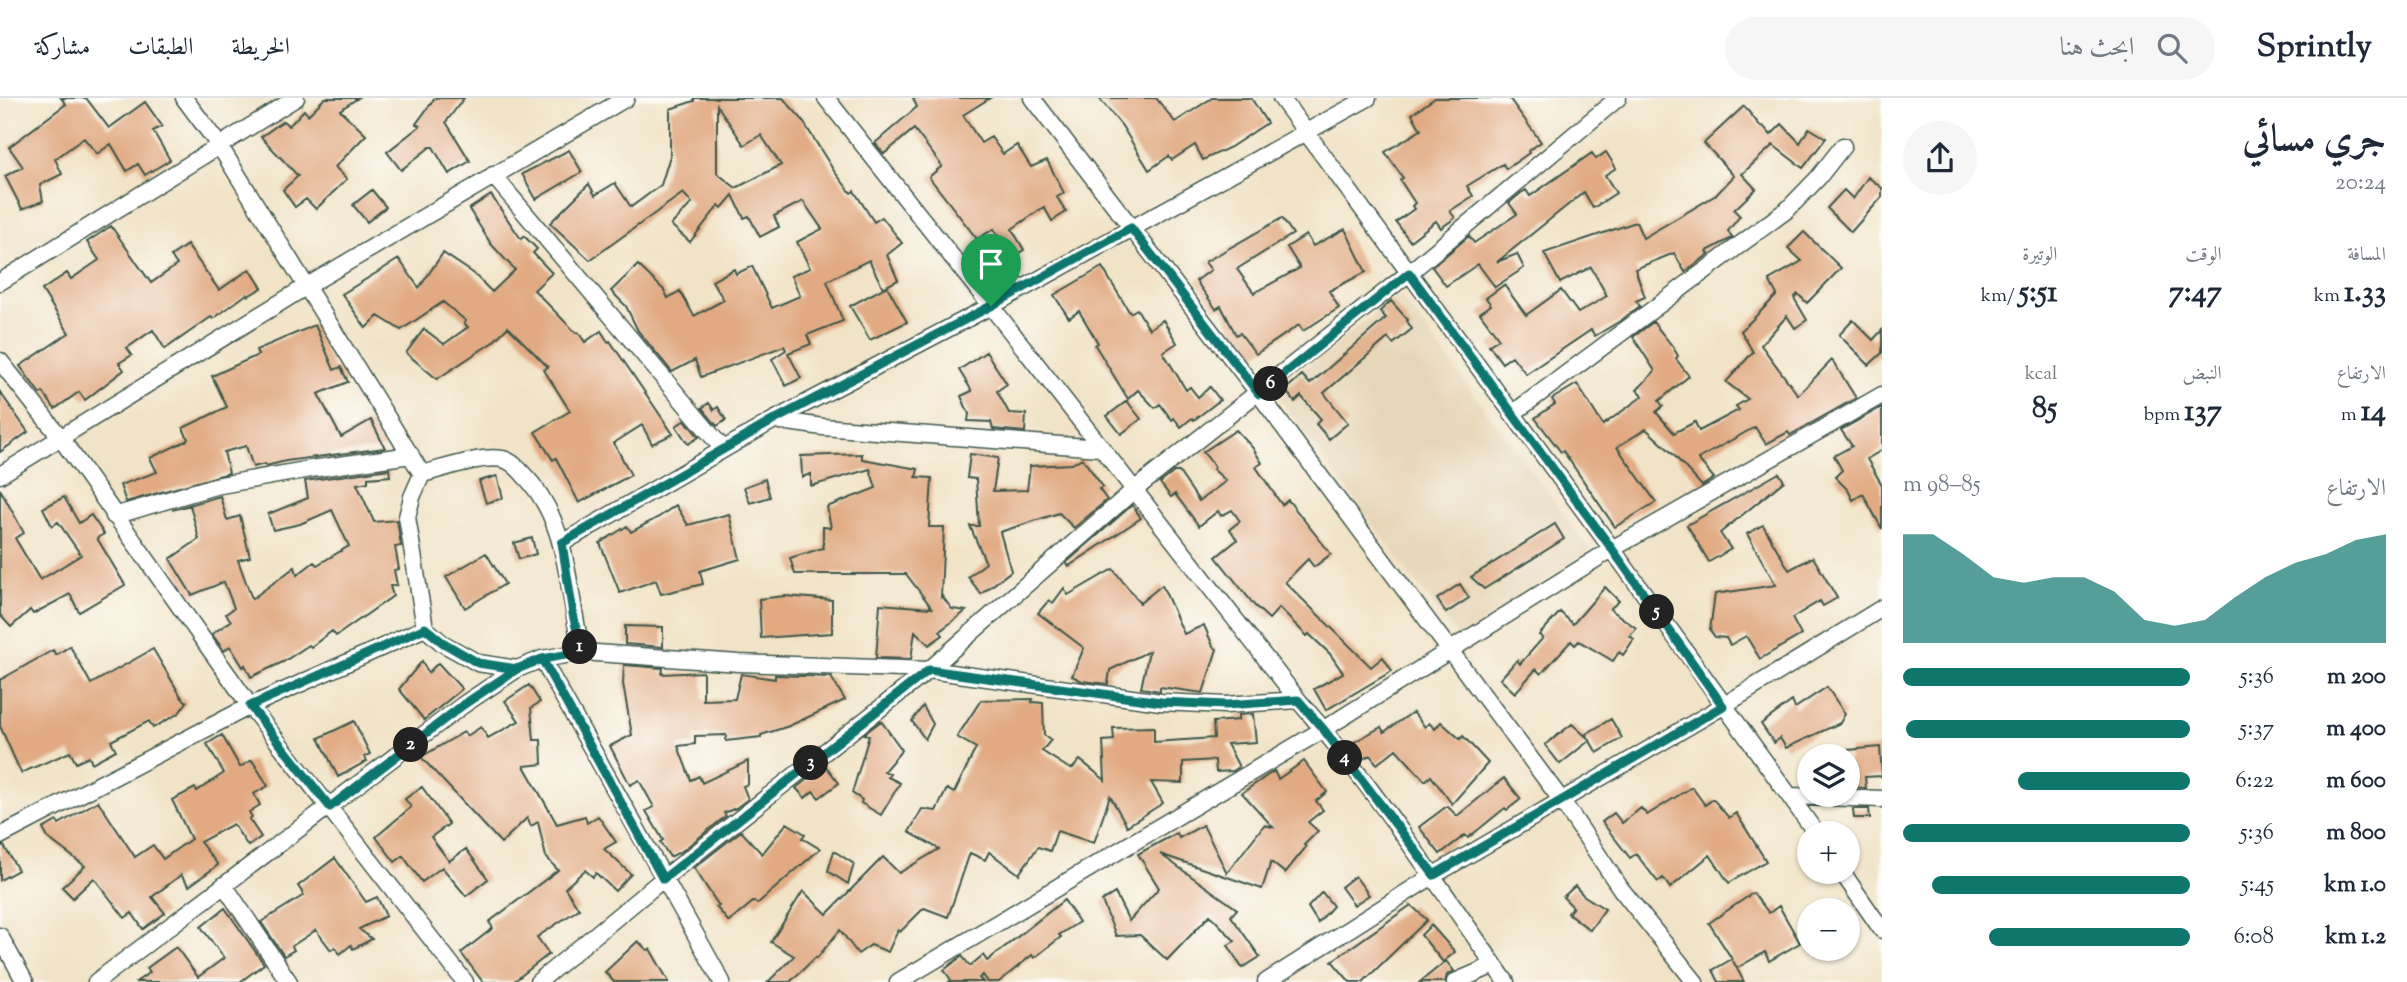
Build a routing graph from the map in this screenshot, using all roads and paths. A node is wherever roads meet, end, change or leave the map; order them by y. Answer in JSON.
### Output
{"nodes":[{"id":1,"x":184,"y":98,"type":"edge"},
{"id":2,"x":296,"y":98,"type":"edge"},
{"id":3,"x":626,"y":98,"type":"edge"},
{"id":4,"x":826,"y":98,"type":"edge"},
{"id":5,"x":1032,"y":98,"type":"edge"},
{"id":6,"x":1281,"y":98,"type":"edge"},
{"id":7,"x":1368,"y":98,"type":"edge"},
{"id":8,"x":1618,"y":98,"type":"edge"},
{"id":9,"x":1306,"y":132,"type":"junction"},
{"id":10,"x":219,"y":145,"type":"junction"},
{"id":11,"x":1843,"y":146,"type":"dead end"},
{"id":12,"x":493,"y":175,"type":"junction"},
{"id":13,"x":1131,"y":228,"type":"junction"},
{"id":14,"x":1409,"y":273,"type":"junction"},
{"id":15,"x":0,"y":282,"type":"edge"},
{"id":16,"x":307,"y":286,"type":"junction"},
{"id":17,"x":991,"y":306,"type":"junction"},
{"id":18,"x":0,"y":360,"type":"edge"},
{"id":19,"x":1259,"y":394,"type":"junction"},
{"id":20,"x":1882,"y":395,"type":"edge"},
{"id":21,"x":1512,"y":414,"type":"junction"},
{"id":22,"x":774,"y":420,"type":"junction"},
{"id":23,"x":60,"y":437,"type":"junction"},
{"id":24,"x":1100,"y":448,"type":"junction"},
{"id":25,"x":723,"y":449,"type":"junction"},
{"id":26,"x":411,"y":456,"type":"junction"},
{"id":27,"x":422,"y":474,"type":"junction"},
{"id":28,"x":0,"y":475,"type":"edge"},
{"id":29,"x":1134,"y":490,"type":"junction"},
{"id":30,"x":114,"y":516,"type":"junction"},
{"id":31,"x":562,"y":543,"type":"junction"},
{"id":32,"x":1612,"y":549,"type":"junction"},
{"id":33,"x":1882,"y":608,"type":"edge"},
{"id":34,"x":425,"y":628,"type":"junction"},
{"id":35,"x":1451,"y":651,"type":"junction"},
{"id":36,"x":582,"y":652,"type":"junction"},
{"id":37,"x":542,"y":659,"type":"junction"},
{"id":38,"x":517,"y":669,"type":"junction"},
{"id":39,"x":929,"y":670,"type":"junction"},
{"id":40,"x":1298,"y":700,"type":"junction"},
{"id":41,"x":250,"y":706,"type":"junction"},
{"id":42,"x":1723,"y":706,"type":"junction"},
{"id":43,"x":1324,"y":730,"type":"junction"},
{"id":44,"x":1791,"y":796,"type":"junction"},
{"id":45,"x":1882,"y":799,"type":"edge"},
{"id":46,"x":1562,"y":801,"type":"junction"},
{"id":47,"x":330,"y":807,"type":"junction"},
{"id":48,"x":1808,"y":821,"type":"edge"},
{"id":49,"x":0,"y":836,"type":"edge"},
{"id":50,"x":1434,"y":875,"type":"junction"},
{"id":51,"x":663,"y":879,"type":"junction"},
{"id":52,"x":1850,"y":884,"type":"edge"},
{"id":53,"x":224,"y":885,"type":"junction"},
{"id":54,"x":1882,"y":930,"type":"edge"},
{"id":55,"x":0,"y":936,"type":"edge"},
{"id":56,"x":1494,"y":965,"type":"junction"},
{"id":57,"x":25,"y":982,"type":"edge"},
{"id":58,"x":96,"y":982,"type":"edge"},
{"id":59,"x":289,"y":982,"type":"edge"},
{"id":60,"x":465,"y":982,"type":"edge"},
{"id":61,"x":538,"y":982,"type":"edge"},
{"id":62,"x":722,"y":982,"type":"edge"},
{"id":63,"x":898,"y":982,"type":"edge"},
{"id":64,"x":1266,"y":982,"type":"edge"},
{"id":65,"x":1455,"y":982,"type":"edge"},
{"id":66,"x":1506,"y":982,"type":"edge"},
{"id":67,"x":1695,"y":982,"type":"edge"}],
"edges":[{"from":1,"to":10,"type":"street"},
{"from":2,"to":10,"type":"street"},
{"from":3,"to":12,"type":"street"},
{"from":4,"to":17,"type":"street"},
{"from":5,"to":13,"type":"street"},
{"from":6,"to":9,"type":"street"},
{"from":7,"to":9,"type":"street"},
{"from":8,"to":14,"type":"street"},
{"from":9,"to":13,"type":"street"},
{"from":9,"to":14,"type":"street"},
{"from":10,"to":15,"type":"street"},
{"from":10,"to":16,"type":"street"},
{"from":11,"to":21,"type":"street"},
{"from":12,"to":16,"type":"street"},
{"from":12,"to":25,"type":"street"},
{"from":13,"to":17,"type":"street"},
{"from":13,"to":19,"type":"street"},
{"from":14,"to":19,"type":"street"},
{"from":14,"to":21,"type":"street"},
{"from":16,"to":23,"type":"street"},
{"from":16,"to":26,"type":"street"},
{"from":17,"to":22,"type":"street"},
{"from":17,"to":24,"type":"street"},
{"from":18,"to":23,"type":"street"},
{"from":19,"to":29,"type":"street"},
{"from":19,"to":35,"type":"street"},
{"from":20,"to":32,"type":"street"},
{"from":21,"to":32,"type":"street"},
{"from":22,"to":24,"type":"street"},
{"from":22,"to":25,"type":"street"},
{"from":23,"to":28,"type":"street"},
{"from":23,"to":30,"type":"street"},
{"from":24,"to":29,"type":"street"},
{"from":25,"to":31,"type":"street"},
{"from":26,"to":27,"type":"street"},
{"from":26,"to":30,"type":"street"},
{"from":27,"to":31,"type":"street"},
{"from":27,"to":34,"type":"street"},
{"from":29,"to":39,"type":"street"},
{"from":29,"to":40,"type":"street"},
{"from":30,"to":41,"type":"street"},
{"from":31,"to":36,"type":"street"},
{"from":32,"to":35,"type":"street"},
{"from":32,"to":42,"type":"street"},
{"from":33,"to":42,"type":"street"},
{"from":34,"to":38,"type":"street"},
{"from":34,"to":41,"type":"street"},
{"from":35,"to":43,"type":"street"},
{"from":35,"to":46,"type":"street"},
{"from":36,"to":37,"type":"street"},
{"from":36,"to":39,"type":"street"},
{"from":37,"to":38,"type":"street"},
{"from":37,"to":51,"type":"street"},
{"from":38,"to":47,"type":"street"},
{"from":39,"to":40,"type":"street"},
{"from":39,"to":51,"type":"street"},
{"from":40,"to":43,"type":"street"},
{"from":41,"to":47,"type":"street"},
{"from":41,"to":49,"type":"street"},
{"from":42,"to":44,"type":"street"},
{"from":42,"to":46,"type":"street"},
{"from":43,"to":50,"type":"street"},
{"from":43,"to":63,"type":"street"},
{"from":44,"to":45,"type":"street"},
{"from":44,"to":48,"type":"street"},
{"from":46,"to":50,"type":"street"},
{"from":46,"to":67,"type":"street"},
{"from":47,"to":53,"type":"street"},
{"from":47,"to":60,"type":"street"},
{"from":50,"to":56,"type":"street"},
{"from":50,"to":64,"type":"street"},
{"from":51,"to":61,"type":"street"},
{"from":51,"to":62,"type":"street"},
{"from":52,"to":54,"type":"street"},
{"from":53,"to":58,"type":"street"},
{"from":53,"to":59,"type":"street"},
{"from":55,"to":57,"type":"street"},
{"from":56,"to":65,"type":"street"},
{"from":56,"to":66,"type":"street"}]}
